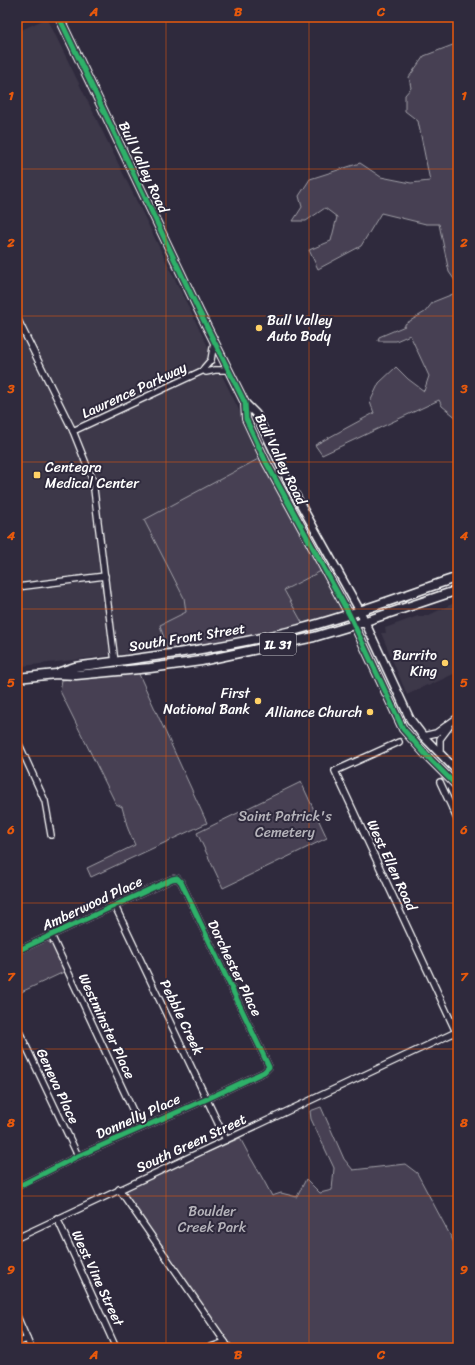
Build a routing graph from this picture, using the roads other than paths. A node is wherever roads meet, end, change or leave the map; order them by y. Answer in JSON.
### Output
{"nodes":[{"id":1,"x":20,"y":17,"type":"edge"},
{"id":2,"x":59,"y":17,"type":"edge"},
{"id":3,"x":17,"y":19,"type":"edge"},
{"id":4,"x":17,"y":318,"type":"edge"},
{"id":5,"x":214,"y":342,"type":"junction"},
{"id":6,"x":204,"y":370,"type":"junction"},
{"id":7,"x":228,"y":370,"type":"junction"},
{"id":8,"x":244,"y":403,"type":"junction"},
{"id":9,"x":74,"y":431,"type":"junction"},
{"id":10,"x":105,"y":576,"type":"junction"},
{"id":11,"x":458,"y":577,"type":"edge"},
{"id":12,"x":17,"y":586,"type":"edge"},
{"id":13,"x":458,"y":590,"type":"edge"},
{"id":14,"x":360,"y":611,"type":"junction"},
{"id":15,"x":349,"y":614,"type":"junction"},
{"id":16,"x":365,"y":621,"type":"junction"},
{"id":17,"x":354,"y":625,"type":"junction"},
{"id":18,"x":115,"y":662,"type":"junction"},
{"id":19,"x":56,"y":674,"type":"junction"},
{"id":20,"x":17,"y":678,"type":"edge"},
{"id":21,"x":458,"y":717,"type":"edge"},
{"id":22,"x":452,"y":722,"type":"junction"},
{"id":23,"x":423,"y":736,"type":"junction"},
{"id":24,"x":17,"y":740,"type":"edge"},
{"id":25,"x":399,"y":742,"type":"dead end"},
{"id":26,"x":440,"y":753,"type":"junction"},
{"id":27,"x":458,"y":772,"type":"edge"},
{"id":28,"x":440,"y":782,"type":"dead end"},
{"id":29,"x":458,"y":787,"type":"edge"},
{"id":30,"x":458,"y":802,"type":"edge"},
{"id":31,"x":452,"y":808,"type":"junction"},
{"id":32,"x":458,"y":821,"type":"edge"},
{"id":33,"x":51,"y":835,"type":"dead end"},
{"id":34,"x":177,"y":878,"type":"joint"},
{"id":35,"x":115,"y":906,"type":"junction"},
{"id":36,"x":51,"y":935,"type":"junction"},
{"id":37,"x":17,"y":951,"type":"edge"},
{"id":38,"x":17,"y":1027,"type":"edge"},
{"id":39,"x":457,"y":1031,"type":"edge"},
{"id":40,"x":268,"y":1069,"type":"joint"},
{"id":41,"x":208,"y":1099,"type":"junction"},
{"id":42,"x":141,"y":1128,"type":"junction"},
{"id":43,"x":226,"y":1140,"type":"junction"},
{"id":44,"x":78,"y":1156,"type":"junction"},
{"id":45,"x":17,"y":1185,"type":"edge"},
{"id":46,"x":119,"y":1189,"type":"junction"},
{"id":47,"x":57,"y":1218,"type":"junction"},
{"id":48,"x":17,"y":1238,"type":"edge"},
{"id":49,"x":17,"y":1316,"type":"edge"},
{"id":50,"x":27,"y":1339,"type":"junction"},
{"id":51,"x":225,"y":1342,"type":"junction"},
{"id":52,"x":17,"y":1343,"type":"edge"},
{"id":53,"x":31,"y":1348,"type":"edge"},
{"id":54,"x":116,"y":1348,"type":"edge"},
{"id":55,"x":208,"y":1348,"type":"edge"},
{"id":56,"x":229,"y":1348,"type":"edge"}],
"edges":[{"from":1,"to":3,"type":"street"},
{"from":2,"to":5,"type":"street","name":"Bull Valley Road"},
{"from":4,"to":9,"type":"street"},
{"from":5,"to":6,"type":"street","name":"Lawrence Parkway"},
{"from":5,"to":7,"type":"street","name":"Bull Valley Road"},
{"from":6,"to":7,"type":"street","name":"Lawrence Parkway"},
{"from":6,"to":9,"type":"street","name":"Lawrence Parkway"},
{"from":7,"to":8,"type":"street","name":"Bull Valley Road"},
{"from":8,"to":14,"type":"street","name":"Bull Valley Road"},
{"from":8,"to":15,"type":"street","name":"Bull Valley Road"},
{"from":9,"to":10,"type":"street"},
{"from":10,"to":12,"type":"street"},
{"from":10,"to":18,"type":"street"},
{"from":11,"to":14,"type":"main road","name":"South Front Street","number":"IL 31"},
{"from":13,"to":16,"type":"main road","name":"South Front Street","number":"IL 31"},
{"from":14,"to":15,"type":"main road","name":"South Front Street","number":"IL 31"},
{"from":14,"to":16,"type":"street","name":"Bull Valley Road"},
{"from":15,"to":17,"type":"street","name":"Bull Valley Road"},
{"from":15,"to":18,"type":"main road","name":"South Front Street","number":"IL 31"},
{"from":16,"to":17,"type":"main road","name":"South Front Street","number":"IL 31"},
{"from":16,"to":23,"type":"street","name":"Bull Valley Road"},
{"from":17,"to":19,"type":"main road","name":"South Front Street","number":"IL 31"},
{"from":17,"to":29,"type":"street","name":"Bull Valley Road"},
{"from":18,"to":19,"type":"main road","name":"South Front Street","number":"IL 31"},
{"from":19,"to":20,"type":"main road","name":"South Front Street","number":"IL 31"},
{"from":21,"to":22,"type":"street"},
{"from":22,"to":23,"type":"street"},
{"from":22,"to":26,"type":"street"},
{"from":23,"to":26,"type":"street","name":"Bull Valley Road"},
{"from":24,"to":33,"type":"street"},
{"from":25,"to":39,"type":"street","name":"West Ellen Road"},
{"from":26,"to":27,"type":"street","name":"Bull Valley Road"},
{"from":28,"to":31,"type":"street"},
{"from":30,"to":31,"type":"street"},
{"from":31,"to":32,"type":"street"},
{"from":34,"to":35,"type":"street","name":"Amberwood Place"},
{"from":34,"to":40,"type":"street","name":"Dorchester Place"},
{"from":35,"to":36,"type":"street","name":"Amberwood Place"},
{"from":35,"to":41,"type":"street","name":"Pebble Creek"},
{"from":36,"to":37,"type":"street","name":"Amberwood Place"},
{"from":36,"to":42,"type":"street","name":"Westminster Place"},
{"from":38,"to":44,"type":"street","name":"Geneva Place"},
{"from":39,"to":43,"type":"street","name":"South Green Street"},
{"from":40,"to":41,"type":"street","name":"Donnelly Place"},
{"from":41,"to":42,"type":"street","name":"Donnelly Place"},
{"from":41,"to":43,"type":"street","name":"Pebble Creek"},
{"from":42,"to":44,"type":"street","name":"Donnelly Place"},
{"from":43,"to":46,"type":"street","name":"South Green Street"},
{"from":44,"to":45,"type":"street","name":"Donnelly Place"},
{"from":46,"to":47,"type":"street","name":"South Green Street"},
{"from":46,"to":51,"type":"street"},
{"from":47,"to":48,"type":"street","name":"South Green Street"},
{"from":47,"to":54,"type":"street","name":"West Vine Street"},
{"from":49,"to":50,"type":"street"},
{"from":50,"to":52,"type":"street"},
{"from":50,"to":53,"type":"street"},
{"from":51,"to":55,"type":"street"},
{"from":51,"to":56,"type":"street"}]}
